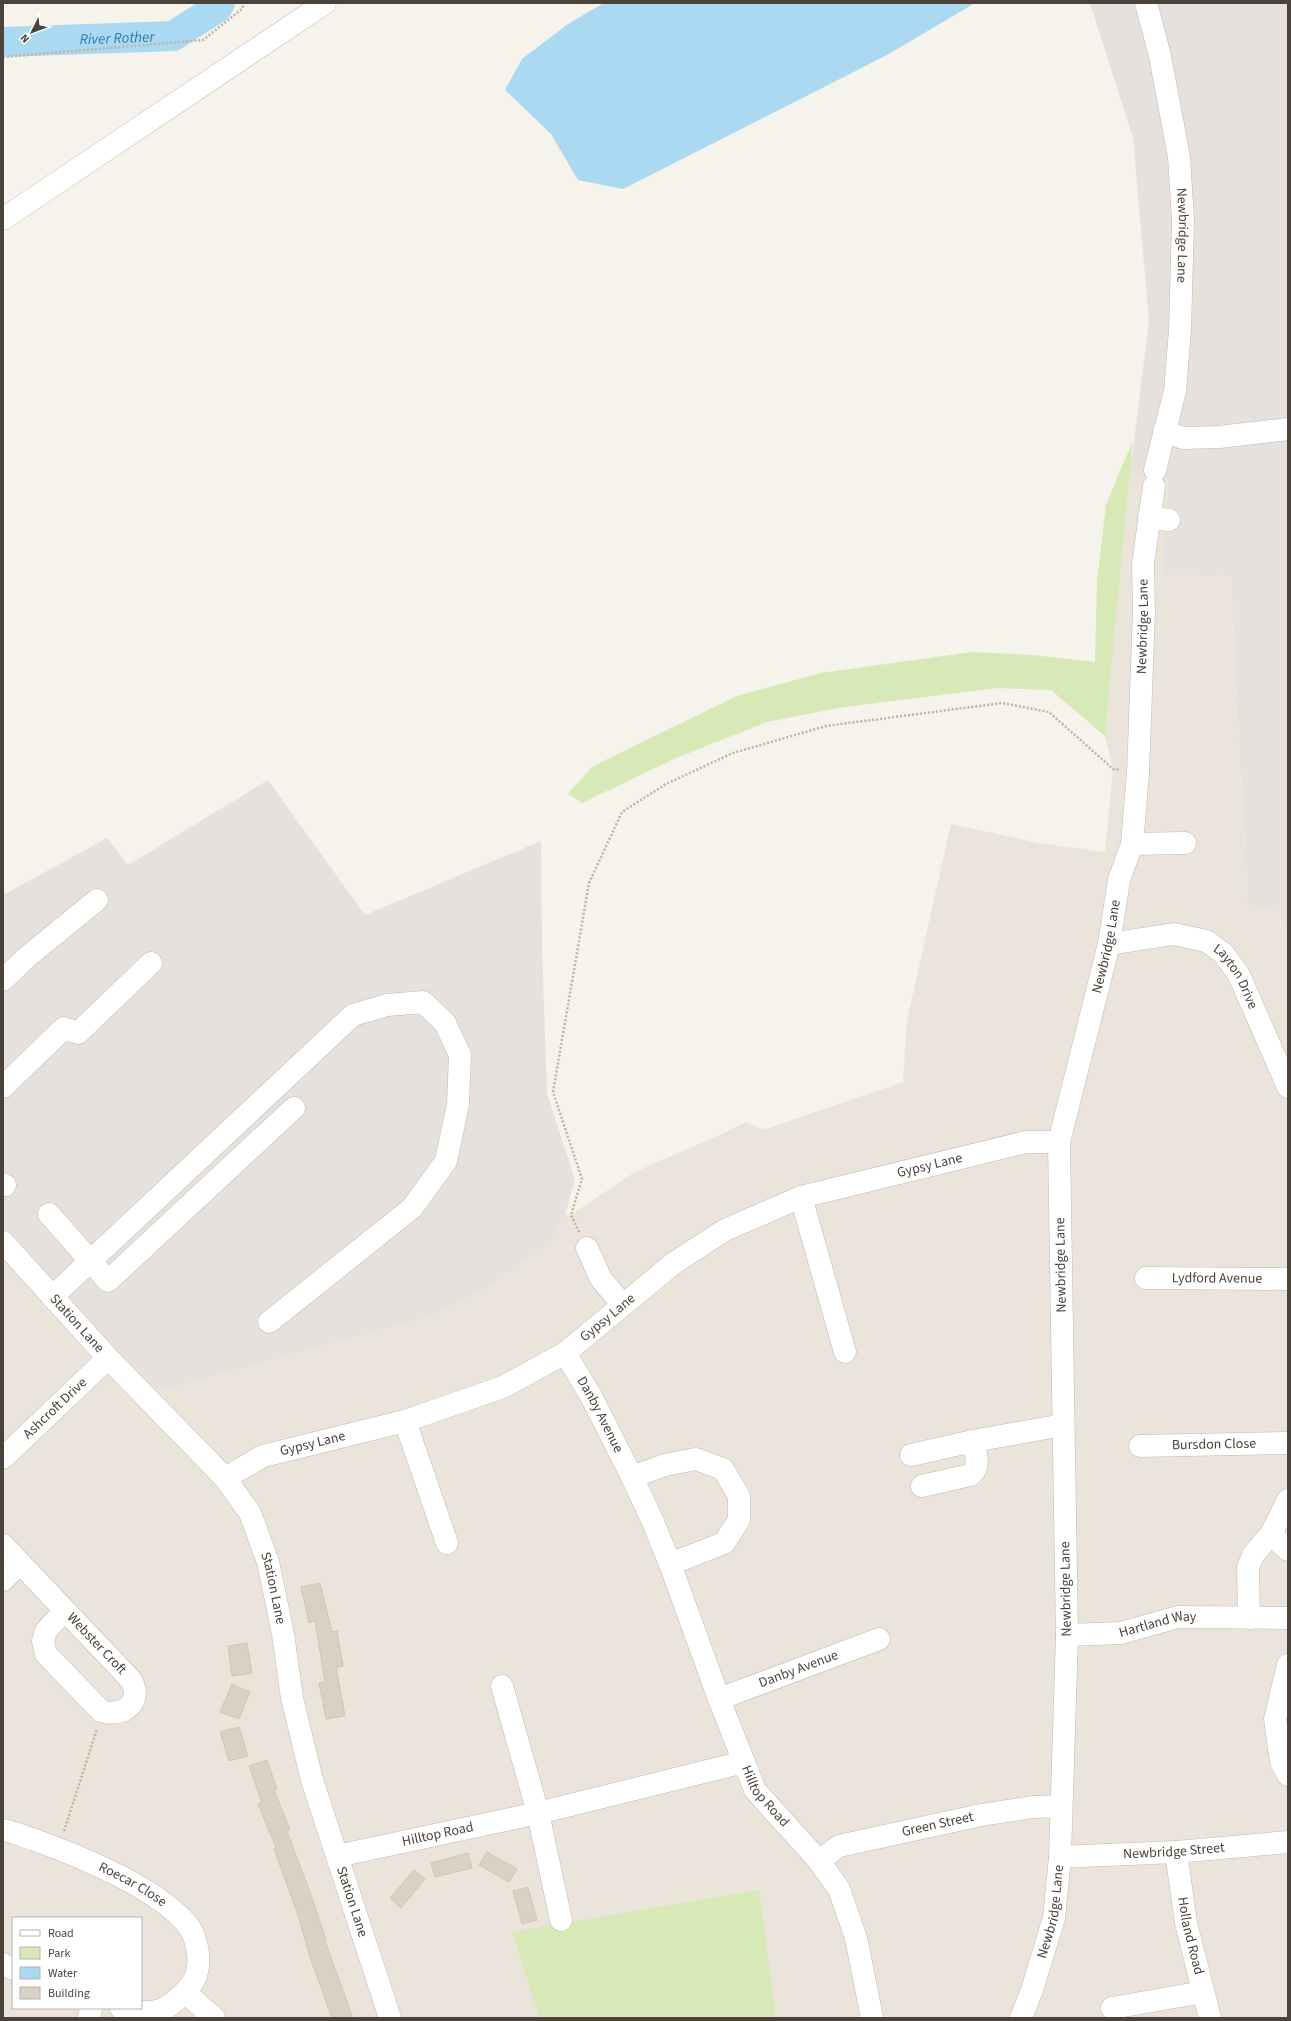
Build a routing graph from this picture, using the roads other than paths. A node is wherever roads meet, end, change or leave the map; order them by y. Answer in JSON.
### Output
{"nodes":[{"id":1,"x":325,"y":3,"type":"edge"},
{"id":2,"x":1146,"y":3,"type":"edge"},
{"id":3,"x":3,"y":219,"type":"edge"},
{"id":4,"x":1288,"y":429,"type":"edge"},
{"id":5,"x":1164,"y":431,"type":"junction"},
{"id":6,"x":1185,"y":843,"type":"dead end"},
{"id":7,"x":1132,"y":844,"type":"junction"},
{"id":8,"x":97,"y":900,"type":"dead end"},
{"id":9,"x":1109,"y":944,"type":"junction"},
{"id":10,"x":150,"y":963,"type":"dead end"},
{"id":11,"x":3,"y":980,"type":"edge"},
{"id":12,"x":3,"y":1087,"type":"edge"},
{"id":13,"x":1283,"y":1091,"type":"edge"},
{"id":14,"x":294,"y":1108,"type":"dead end"},
{"id":15,"x":1059,"y":1142,"type":"junction"},
{"id":16,"x":181,"y":1176,"type":"junction"},
{"id":17,"x":199,"y":1196,"type":"junction"},
{"id":18,"x":801,"y":1197,"type":"junction"},
{"id":19,"x":49,"y":1214,"type":"dead end"},
{"id":20,"x":3,"y":1242,"type":"edge"},
{"id":21,"x":587,"y":1248,"type":"road end"},
{"id":22,"x":90,"y":1261,"type":"junction"},
{"id":23,"x":1146,"y":1278,"type":"dead end"},
{"id":24,"x":1288,"y":1280,"type":"edge"},
{"id":25,"x":52,"y":1297,"type":"junction"},
{"id":26,"x":623,"y":1305,"type":"junction"},
{"id":27,"x":269,"y":1322,"type":"dead end"},
{"id":28,"x":845,"y":1352,"type":"dead end"},
{"id":29,"x":565,"y":1353,"type":"junction"},
{"id":30,"x":108,"y":1358,"type":"junction"},
{"id":31,"x":405,"y":1421,"type":"junction"},
{"id":32,"x":1063,"y":1425,"type":"junction"},
{"id":33,"x":973,"y":1441,"type":"junction"},
{"id":34,"x":1288,"y":1443,"type":"edge"},
{"id":35,"x":1140,"y":1446,"type":"dead end"},
{"id":36,"x":911,"y":1456,"type":"dead end"},
{"id":37,"x":3,"y":1458,"type":"edge"},
{"id":38,"x":632,"y":1477,"type":"junction"},
{"id":39,"x":225,"y":1478,"type":"junction"},
{"id":40,"x":922,"y":1486,"type":"dead end"},
{"id":41,"x":1288,"y":1500,"type":"edge"},
{"id":42,"x":1271,"y":1534,"type":"junction"},
{"id":43,"x":447,"y":1544,"type":"dead end"},
{"id":44,"x":3,"y":1545,"type":"edge"},
{"id":45,"x":1288,"y":1550,"type":"edge"},
{"id":46,"x":20,"y":1563,"type":"junction"},
{"id":47,"x":670,"y":1564,"type":"junction"},
{"id":48,"x":3,"y":1580,"type":"edge"},
{"id":49,"x":64,"y":1610,"type":"junction"},
{"id":50,"x":1249,"y":1618,"type":"junction"},
{"id":51,"x":1288,"y":1618,"type":"edge"},
{"id":52,"x":1067,"y":1635,"type":"junction"},
{"id":53,"x":879,"y":1639,"type":"dead end"},
{"id":54,"x":1288,"y":1665,"type":"edge"},
{"id":55,"x":502,"y":1686,"type":"dead end"},
{"id":56,"x":719,"y":1699,"type":"junction"},
{"id":57,"x":744,"y":1762,"type":"junction"},
{"id":58,"x":1288,"y":1775,"type":"edge"},
{"id":59,"x":1062,"y":1806,"type":"junction"},
{"id":60,"x":538,"y":1813,"type":"junction"},
{"id":61,"x":3,"y":1830,"type":"edge"},
{"id":62,"x":1288,"y":1842,"type":"edge"},
{"id":63,"x":1176,"y":1852,"type":"junction"},
{"id":64,"x":337,"y":1856,"type":"junction"},
{"id":65,"x":1060,"y":1857,"type":"junction"},
{"id":66,"x":819,"y":1861,"type":"junction"},
{"id":67,"x":561,"y":1920,"type":"dead end"},
{"id":68,"x":3,"y":1964,"type":"edge"},
{"id":69,"x":12,"y":1968,"type":"edge"},
{"id":70,"x":185,"y":1992,"type":"junction"},
{"id":71,"x":1203,"y":1992,"type":"junction"},
{"id":72,"x":1112,"y":2008,"type":"dead end"},
{"id":73,"x":125,"y":2009,"type":"edge"},
{"id":74,"x":214,"y":2018,"type":"edge"},
{"id":75,"x":390,"y":2018,"type":"edge"},
{"id":76,"x":872,"y":2018,"type":"edge"},
{"id":77,"x":1021,"y":2018,"type":"edge"},
{"id":78,"x":1210,"y":2018,"type":"edge"}],
"edges":[{"from":1,"to":3,"type":"street"},
{"from":2,"to":5,"type":"street","name":"Newbridge Lane"},
{"from":4,"to":5,"type":"street"},
{"from":5,"to":7,"type":"street","name":"Newbridge Lane"},
{"from":6,"to":7,"type":"street"},
{"from":7,"to":9,"type":"street","name":"Newbridge Lane"},
{"from":8,"to":11,"type":"street"},
{"from":9,"to":13,"type":"street","name":"Layton Drive"},
{"from":9,"to":15,"type":"street","name":"Newbridge Lane"},
{"from":10,"to":12,"type":"street"},
{"from":14,"to":17,"type":"street"},
{"from":15,"to":18,"type":"street","name":"Gypsy Lane"},
{"from":15,"to":32,"type":"street","name":"Newbridge Lane"},
{"from":16,"to":17,"type":"street"},
{"from":16,"to":22,"type":"street"},
{"from":16,"to":27,"type":"street"},
{"from":17,"to":22,"type":"street"},
{"from":18,"to":26,"type":"street","name":"Gypsy Lane"},
{"from":18,"to":28,"type":"street"},
{"from":19,"to":22,"type":"street"},
{"from":20,"to":25,"type":"street","name":"Station Lane"},
{"from":21,"to":26,"type":"street"},
{"from":22,"to":25,"type":"street"},
{"from":23,"to":24,"type":"street","name":"Lydford Avenue"},
{"from":25,"to":30,"type":"street","name":"Station Lane"},
{"from":26,"to":29,"type":"street","name":"Gypsy Lane"},
{"from":29,"to":31,"type":"street","name":"Gypsy Lane"},
{"from":29,"to":38,"type":"street","name":"Danby Avenue"},
{"from":30,"to":37,"type":"street","name":"Ashcroft Drive"},
{"from":30,"to":39,"type":"street","name":"Station Lane"},
{"from":31,"to":39,"type":"street","name":"Gypsy Lane"},
{"from":31,"to":43,"type":"street"},
{"from":32,"to":33,"type":"street"},
{"from":32,"to":52,"type":"street","name":"Newbridge Lane"},
{"from":33,"to":36,"type":"street"},
{"from":33,"to":40,"type":"street"},
{"from":34,"to":35,"type":"street","name":"Bursdon Close"},
{"from":38,"to":47,"type":"street","name":"Danby Avenue"},
{"from":38,"to":47,"type":"street"},
{"from":39,"to":64,"type":"street","name":"Station Lane"},
{"from":41,"to":42,"type":"street"},
{"from":42,"to":45,"type":"street"},
{"from":42,"to":50,"type":"street"},
{"from":44,"to":46,"type":"street","name":"Webster Croft"},
{"from":46,"to":48,"type":"street"},
{"from":46,"to":49,"type":"street","name":"Webster Croft"},
{"from":47,"to":56,"type":"street","name":"Danby Avenue"},
{"from":49,"to":49,"type":"street","name":"Webster Croft"},
{"from":50,"to":51,"type":"street","name":"Hartland Way"},
{"from":50,"to":52,"type":"street","name":"Hartland Way"},
{"from":52,"to":59,"type":"street","name":"Newbridge Lane"},
{"from":53,"to":56,"type":"street","name":"Danby Avenue"},
{"from":54,"to":58,"type":"street"},
{"from":55,"to":60,"type":"street"},
{"from":56,"to":57,"type":"street","name":"Danby Avenue"},
{"from":57,"to":60,"type":"street","name":"Hilltop Road"},
{"from":57,"to":66,"type":"street","name":"Hilltop Road"},
{"from":59,"to":65,"type":"street","name":"Newbridge Lane"},
{"from":59,"to":66,"type":"street","name":"Green Street"},
{"from":60,"to":64,"type":"street","name":"Hilltop Road"},
{"from":60,"to":67,"type":"street"},
{"from":61,"to":70,"type":"street","name":"Roecar Close"},
{"from":62,"to":63,"type":"street","name":"Newbridge Street"},
{"from":63,"to":65,"type":"street","name":"Newbridge Street"},
{"from":63,"to":71,"type":"street","name":"Holland Road"},
{"from":64,"to":75,"type":"street","name":"Station Lane"},
{"from":65,"to":77,"type":"street","name":"Newbridge Lane"},
{"from":66,"to":76,"type":"street","name":"Hilltop Road"},
{"from":68,"to":69,"type":"street"},
{"from":70,"to":73,"type":"street","name":"Roecar Close"},
{"from":70,"to":74,"type":"street"},
{"from":71,"to":72,"type":"street"},
{"from":71,"to":78,"type":"street","name":"Holland Road"}]}
